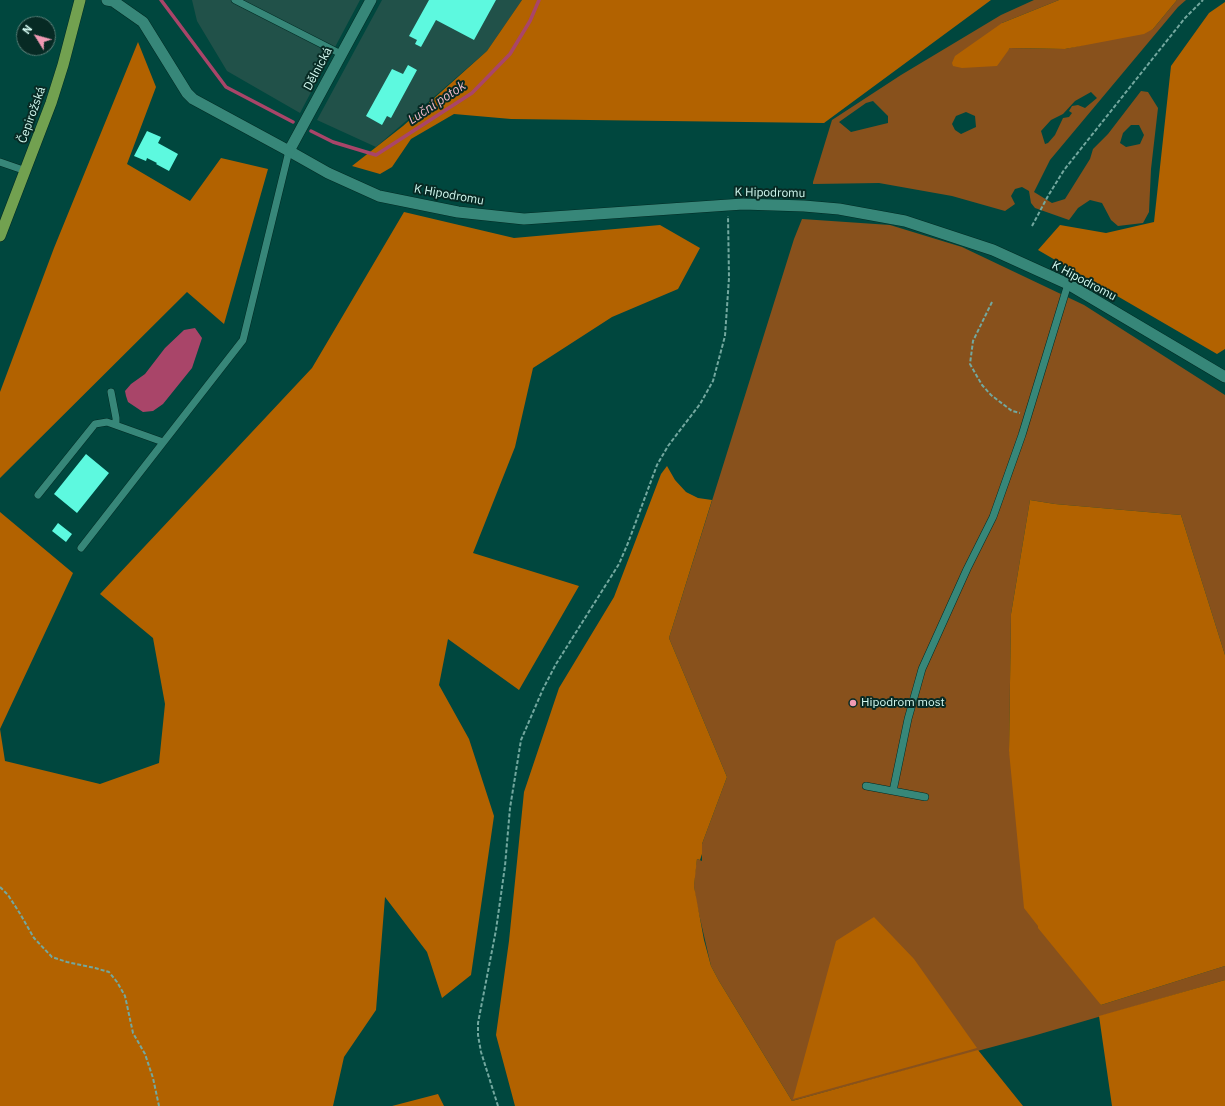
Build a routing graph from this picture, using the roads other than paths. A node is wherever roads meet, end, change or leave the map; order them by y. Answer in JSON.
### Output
{"nodes":[{"id":1,"x":80,"y":0,"type":"edge"},
{"id":2,"x":107,"y":0,"type":"edge"},
{"id":3,"x":371,"y":0,"type":"edge"},
{"id":4,"x":240,"y":1,"type":"edge"},
{"id":5,"x":341,"y":54,"type":"junction"},
{"id":6,"x":289,"y":151,"type":"junction"},
{"id":7,"x":0,"y":162,"type":"edge"},
{"id":8,"x":26,"y":171,"type":"junction"},
{"id":9,"x":0,"y":236,"type":"edge"},
{"id":10,"x":1068,"y":284,"type":"junction"},
{"id":11,"x":1224,"y":375,"type":"edge"},
{"id":12,"x":111,"y":392,"type":"dead end"},
{"id":13,"x":116,"y":425,"type":"junction"},
{"id":14,"x":163,"y":442,"type":"junction"},
{"id":15,"x":38,"y":495,"type":"dead end"},
{"id":16,"x":81,"y":548,"type":"dead end"},
{"id":17,"x":866,"y":786,"type":"dead end"},
{"id":18,"x":893,"y":791,"type":"junction"},
{"id":19,"x":925,"y":797,"type":"dead end"}],
"edges":[{"from":1,"to":8,"type":"main road","name":"Čepirožská"},
{"from":2,"to":6,"type":"street","name":"K Hipodromu"},
{"from":3,"to":5,"type":"street","name":"Dělnická"},
{"from":4,"to":5,"type":"lane"},
{"from":5,"to":6,"type":"street","name":"Dělnická"},
{"from":6,"to":10,"type":"street","name":"K Hipodromu"},
{"from":6,"to":14,"type":"lane"},
{"from":7,"to":8,"type":"lane"},
{"from":8,"to":9,"type":"main road","name":"Čepirožská"},
{"from":10,"to":11,"type":"street","name":"K Hipodromu"},
{"from":10,"to":18,"type":"lane"},
{"from":12,"to":13,"type":"lane"},
{"from":13,"to":14,"type":"lane"},
{"from":13,"to":15,"type":"lane"},
{"from":14,"to":16,"type":"lane"},
{"from":17,"to":18,"type":"lane"},
{"from":18,"to":19,"type":"lane"}]}
